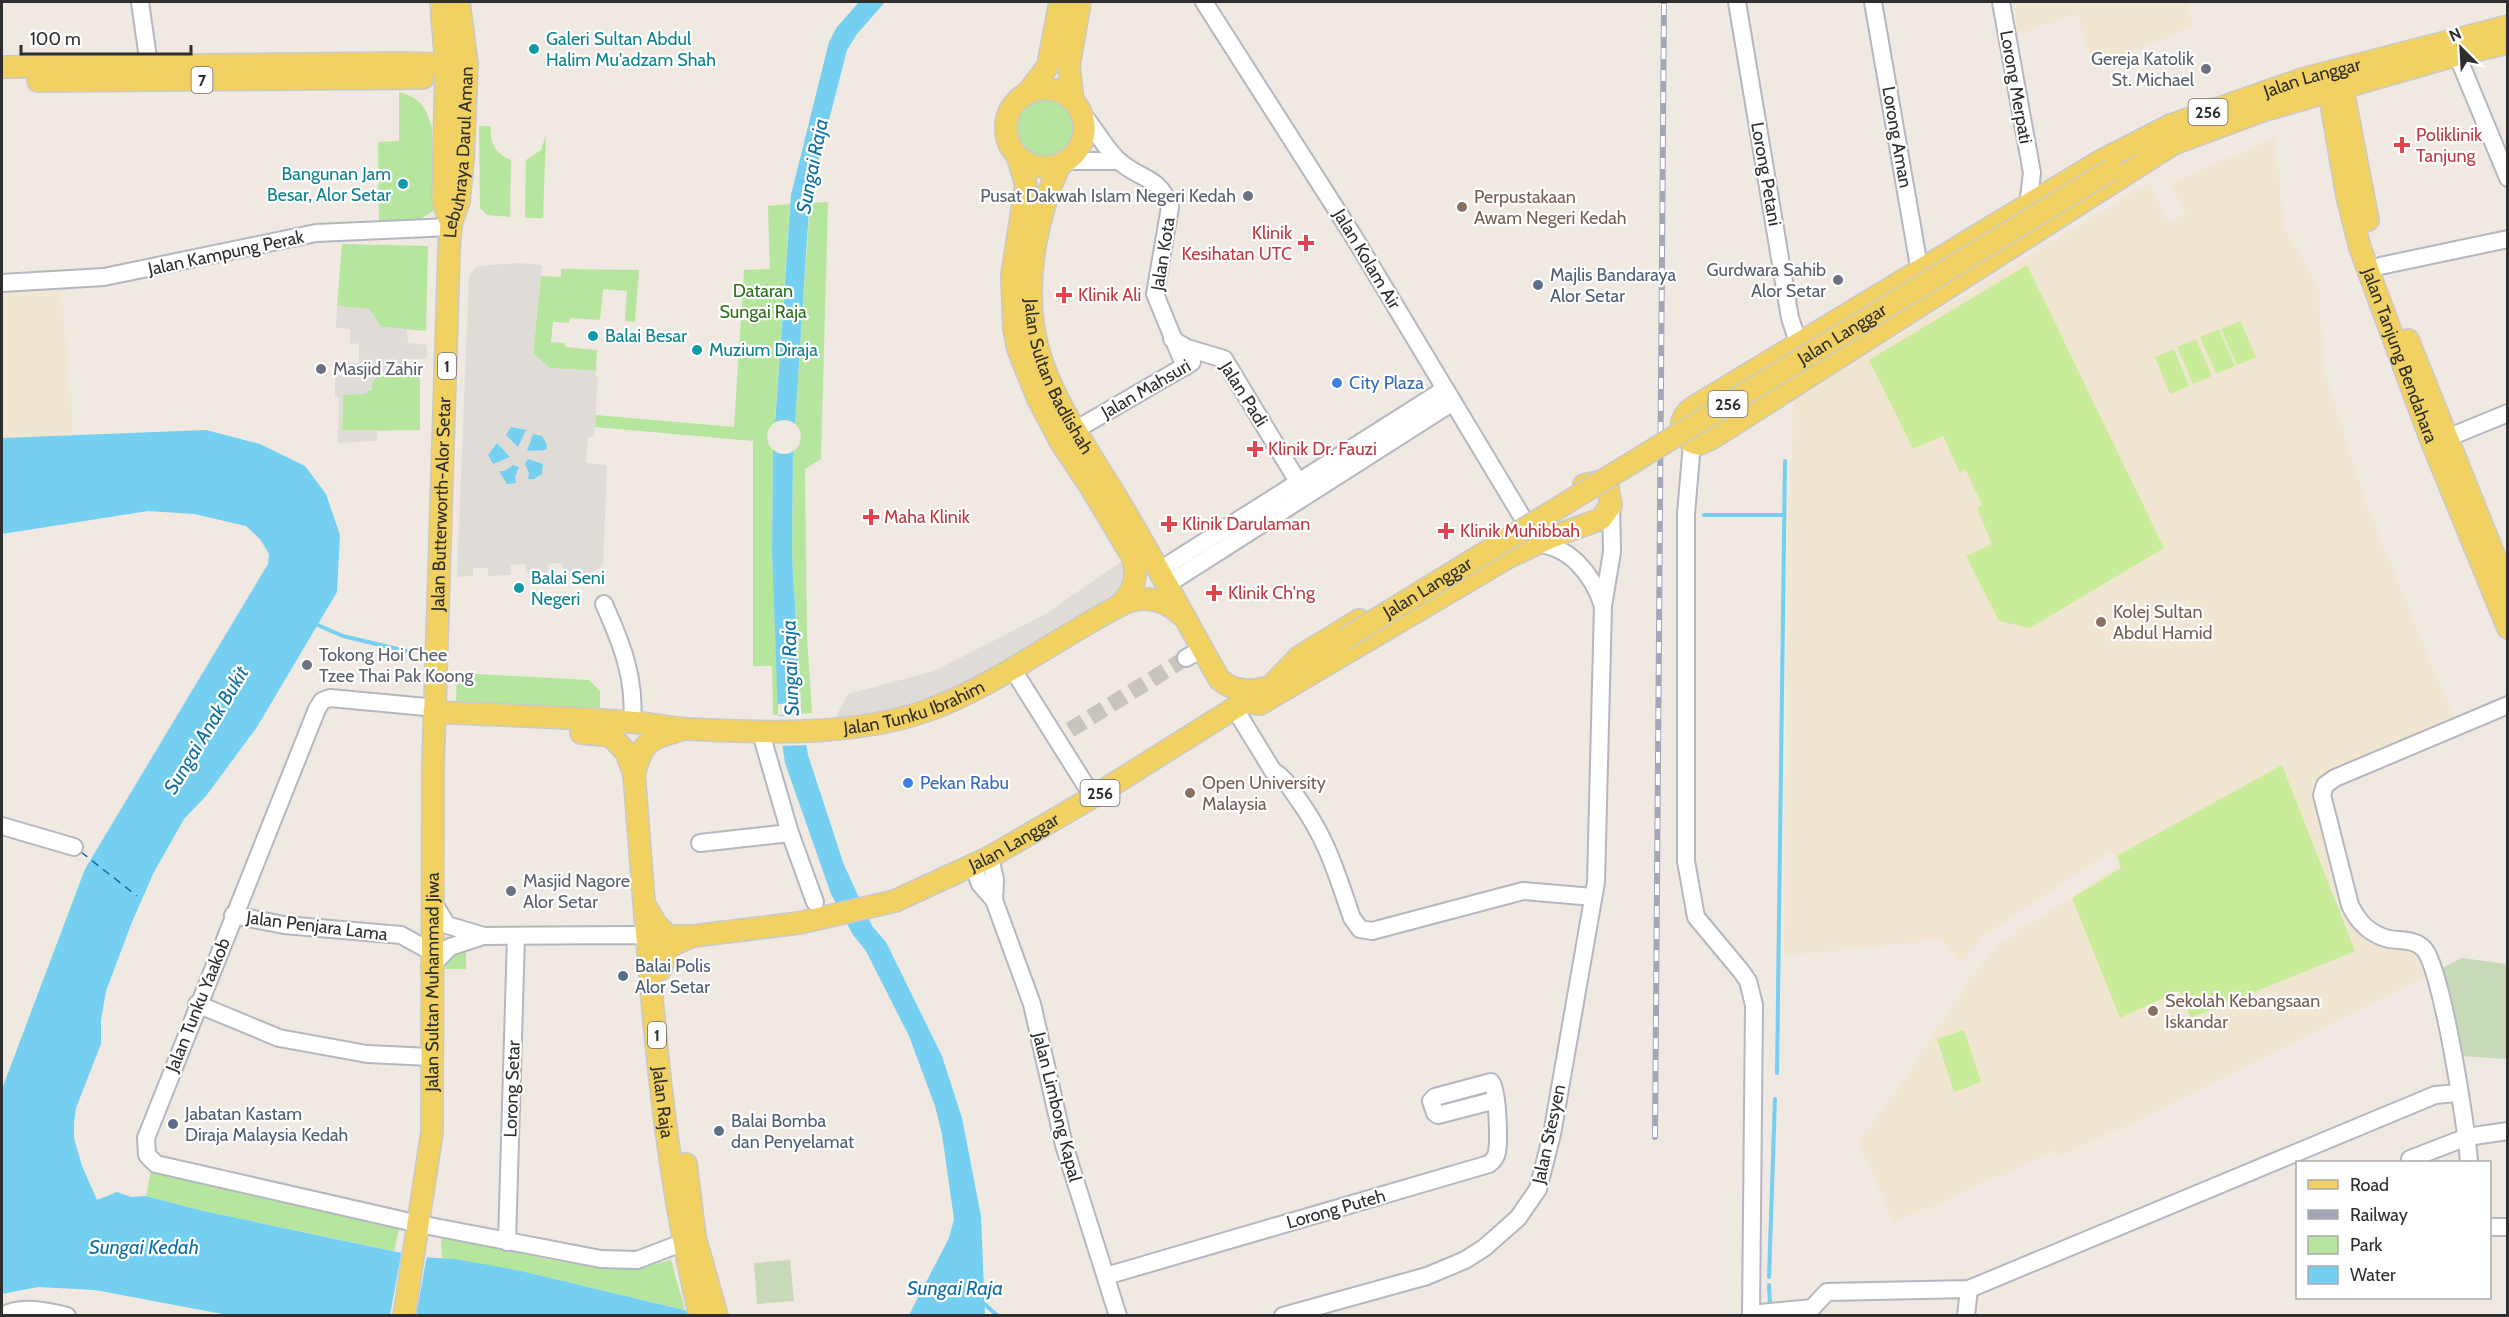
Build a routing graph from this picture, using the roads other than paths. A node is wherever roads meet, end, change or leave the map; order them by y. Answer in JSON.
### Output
{"nodes":[{"id":1,"x":140,"y":2,"type":"edge"},
{"id":2,"x":441,"y":2,"type":"edge"},
{"id":3,"x":459,"y":2,"type":"edge"},
{"id":4,"x":1060,"y":2,"type":"edge"},
{"id":5,"x":1080,"y":2,"type":"edge"},
{"id":6,"x":1204,"y":2,"type":"edge"},
{"id":7,"x":1737,"y":2,"type":"edge"},
{"id":8,"x":1873,"y":2,"type":"edge"},
{"id":9,"x":2001,"y":2,"type":"edge"},
{"id":10,"x":2508,"y":26,"type":"edge"},
{"id":11,"x":444,"y":31,"type":"junction"},
{"id":12,"x":2508,"y":43,"type":"edge"},
{"id":13,"x":2457,"y":55,"type":"junction"},
{"id":14,"x":149,"y":65,"type":"junction"},
{"id":15,"x":2,"y":67,"type":"edge"},
{"id":16,"x":402,"y":70,"type":"junction"},
{"id":17,"x":456,"y":72,"type":"junction"},
{"id":18,"x":2379,"y":77,"type":"junction"},
{"id":19,"x":2334,"y":80,"type":"junction"},
{"id":20,"x":2,"y":82,"type":"edge"},
{"id":21,"x":1028,"y":92,"type":"junction"},
{"id":22,"x":2299,"y":100,"type":"junction"},
{"id":23,"x":1077,"y":107,"type":"junction"},
{"id":24,"x":445,"y":118,"type":"junction"},
{"id":25,"x":2175,"y":133,"type":"junction"},
{"id":26,"x":2345,"y":140,"type":"junction"},
{"id":27,"x":1018,"y":158,"type":"junction"},
{"id":28,"x":1119,"y":161,"type":"junction"},
{"id":29,"x":1063,"y":163,"type":"junction"},
{"id":30,"x":2032,"y":173,"type":"junction"},
{"id":31,"x":2508,"y":178,"type":"edge"},
{"id":32,"x":2062,"y":186,"type":"junction"},
{"id":33,"x":2028,"y":206,"type":"junction"},
{"id":34,"x":1338,"y":225,"type":"dead end"},
{"id":35,"x":451,"y":226,"type":"junction"},
{"id":36,"x":2508,"y":238,"type":"edge"},
{"id":37,"x":2380,"y":266,"type":"junction"},
{"id":38,"x":1920,"y":272,"type":"junction"},
{"id":39,"x":2,"y":283,"type":"edge"},
{"id":40,"x":1388,"y":308,"type":"dead end"},
{"id":41,"x":1172,"y":339,"type":"junction"},
{"id":42,"x":1799,"y":345,"type":"junction"},
{"id":43,"x":1218,"y":356,"type":"junction"},
{"id":44,"x":1185,"y":367,"type":"junction"},
{"id":45,"x":1449,"y":395,"type":"junction"},
{"id":46,"x":2508,"y":414,"type":"edge"},
{"id":47,"x":1077,"y":429,"type":"junction"},
{"id":48,"x":2447,"y":438,"type":"junction"},
{"id":49,"x":1692,"y":443,"type":"junction"},
{"id":50,"x":1303,"y":489,"type":"junction"},
{"id":51,"x":1611,"y":500,"type":"junction"},
{"id":52,"x":1524,"y":520,"type":"junction"},
{"id":53,"x":1534,"y":544,"type":"junction"},
{"id":54,"x":1164,"y":577,"type":"junction"},
{"id":55,"x":2508,"y":590,"type":"edge"},
{"id":56,"x":604,"y":604,"type":"dead end"},
{"id":57,"x":1120,"y":605,"type":"junction"},
{"id":58,"x":1603,"y":606,"type":"junction"},
{"id":59,"x":1185,"y":618,"type":"junction"},
{"id":60,"x":2508,"y":628,"type":"edge"},
{"id":61,"x":1012,"y":668,"type":"junction"},
{"id":62,"x":1219,"y":679,"type":"junction"},
{"id":63,"x":1272,"y":685,"type":"junction"},
{"id":64,"x":1241,"y":705,"type":"junction"},
{"id":65,"x":2508,"y":705,"type":"edge"},
{"id":66,"x":434,"y":720,"type":"junction"},
{"id":67,"x":632,"y":722,"type":"junction"},
{"id":68,"x":1208,"y":726,"type":"junction"},
{"id":69,"x":686,"y":729,"type":"junction"},
{"id":70,"x":768,"y":730,"type":"junction"},
{"id":71,"x":634,"y":774,"type":"junction"},
{"id":72,"x":1094,"y":797,"type":"junction"},
{"id":73,"x":2,"y":826,"type":"edge"},
{"id":74,"x":790,"y":834,"type":"junction"},
{"id":75,"x":700,"y":843,"type":"dead end"},
{"id":76,"x":74,"y":847,"type":"dead end"},
{"id":77,"x":981,"y":861,"type":"junction"},
{"id":78,"x":1593,"y":897,"type":"junction"},
{"id":79,"x":431,"y":899,"type":"junction"},
{"id":80,"x":815,"y":902,"type":"dead end"},
{"id":81,"x":233,"y":915,"type":"junction"},
{"id":82,"x":431,"y":926,"type":"junction"},
{"id":83,"x":401,"y":935,"type":"junction"},
{"id":84,"x":654,"y":935,"type":"junction"},
{"id":85,"x":484,"y":936,"type":"junction"},
{"id":86,"x":516,"y":936,"type":"junction"},
{"id":87,"x":693,"y":936,"type":"junction"},
{"id":88,"x":430,"y":959,"type":"junction"},
{"id":89,"x":661,"y":969,"type":"junction"},
{"id":90,"x":197,"y":1004,"type":"junction"},
{"id":91,"x":431,"y":1057,"type":"junction"},
{"id":92,"x":2458,"y":1093,"type":"junction"},
{"id":93,"x":1495,"y":1094,"type":"dead end"},
{"id":94,"x":2508,"y":1131,"type":"edge"},
{"id":95,"x":2467,"y":1137,"type":"junction"},
{"id":96,"x":2410,"y":1159,"type":"dead end"},
{"id":97,"x":2469,"y":1161,"type":"edge"},
{"id":98,"x":2491,"y":1227,"type":"edge"},
{"id":99,"x":2508,"y":1227,"type":"edge"},
{"id":100,"x":418,"y":1230,"type":"junction"},
{"id":101,"x":507,"y":1242,"type":"junction"},
{"id":102,"x":691,"y":1250,"type":"junction"},
{"id":103,"x":1106,"y":1276,"type":"junction"},
{"id":104,"x":1969,"y":1289,"type":"junction"},
{"id":105,"x":1751,"y":1315,"type":"edge"},
{"id":106,"x":2,"y":1316,"type":"edge"},
{"id":107,"x":67,"y":1316,"type":"edge"},
{"id":108,"x":404,"y":1316,"type":"edge"},
{"id":109,"x":700,"y":1316,"type":"edge"},
{"id":110,"x":717,"y":1316,"type":"edge"},
{"id":111,"x":1118,"y":1316,"type":"edge"},
{"id":112,"x":1283,"y":1316,"type":"edge"},
{"id":113,"x":1966,"y":1316,"type":"edge"}],
"edges":[{"from":1,"to":14,"type":"street"},
{"from":2,"to":11,"type":"main road","name":"Lebuhraya Darul Aman","number":"1"},
{"from":3,"to":17,"type":"main road","name":"Lebuhraya Darul Aman","number":"1"},
{"from":4,"to":21,"type":"main road"},
{"from":5,"to":23,"type":"main road"},
{"from":6,"to":45,"type":"street","name":"Jalan Kolam Air"},
{"from":7,"to":42,"type":"street","name":"Lorong Petani"},
{"from":8,"to":38,"type":"street","name":"Lorong Aman"},
{"from":9,"to":30,"type":"street","name":"Lorong Merpati"},
{"from":10,"to":19,"type":"main road","name":"Jalan Langgar","number":"256"},
{"from":11,"to":16,"type":"main road"},
{"from":11,"to":17,"type":"main road","name":"Lebuhraya Darul Aman","number":"1"},
{"from":12,"to":13,"type":"main road","name":"Jalan Langgar","number":"256"},
{"from":13,"to":18,"type":"main road","name":"Jalan Langgar","number":"256"},
{"from":13,"to":31,"type":"street"},
{"from":14,"to":15,"type":"main road","number":"7"},
{"from":14,"to":16,"type":"main road","number":"7"},
{"from":16,"to":17,"type":"main road","number":"7"},
{"from":16,"to":20,"type":"main road","number":"7"},
{"from":16,"to":24,"type":"main road"},
{"from":17,"to":24,"type":"main road","name":"Lebuhraya Darul Aman","number":"1"},
{"from":17,"to":35,"type":"main road","name":"Lebuhraya Darul Aman","number":"1"},
{"from":18,"to":19,"type":"main road","name":"Jalan Langgar","number":"256"},
{"from":18,"to":26,"type":"main road"},
{"from":19,"to":22,"type":"main road","name":"Jalan Langgar","number":"256"},
{"from":19,"to":25,"type":"main road","name":"Jalan Langgar","number":"256"},
{"from":19,"to":26,"type":"main road","name":"Jalan Tanjung Bendahara"},
{"from":21,"to":23,"type":"main road"},
{"from":21,"to":27,"type":"main road"},
{"from":22,"to":25,"type":"main road","name":"Jalan Langgar","number":"256"},
{"from":22,"to":26,"type":"main road"},
{"from":23,"to":28,"type":"street","name":"Jalan Kota"},
{"from":23,"to":29,"type":"main road"},
{"from":24,"to":35,"type":"main road","name":"Lebuhraya Darul Aman","number":"1"},
{"from":25,"to":32,"type":"main road"},
{"from":25,"to":49,"type":"main road"},
{"from":25,"to":63,"type":"main road","name":"Jalan Langgar","number":"256","bridge":true},
{"from":26,"to":37,"type":"main road","name":"Jalan Tanjung Bendahara"},
{"from":26,"to":60,"type":"main road","name":"Jalan Tanjung Bendahara"},
{"from":27,"to":29,"type":"main road"},
{"from":27,"to":57,"type":"main road","name":"Jalan Sultan Badlishah"},
{"from":28,"to":29,"type":"street"},
{"from":28,"to":41,"type":"street","name":"Jalan Kota"},
{"from":29,"to":47,"type":"main road","name":"Jalan Sultan Badlishah"},
{"from":30,"to":32,"type":"street"},
{"from":30,"to":33,"type":"street","name":"Lorong Merpati"},
{"from":32,"to":33,"type":"main road"},
{"from":33,"to":38,"type":"main road"},
{"from":34,"to":40,"type":"street"},
{"from":35,"to":39,"type":"street","name":"Jalan Kampung Perak"},
{"from":35,"to":66,"type":"main road","name":"Jalan Butterworth-Alor Setar","number":"1"},
{"from":36,"to":37,"type":"street"},
{"from":37,"to":48,"type":"main road","name":"Jalan Tanjung Bendahara"},
{"from":38,"to":42,"type":"main road"},
{"from":41,"to":43,"type":"street"},
{"from":41,"to":44,"type":"street","name":"Jalan Kota"},
{"from":42,"to":49,"type":"main road"},
{"from":43,"to":44,"type":"street","name":"Jalan Mahsuri"},
{"from":43,"to":50,"type":"street","name":"Jalan Padi"},
{"from":44,"to":47,"type":"street","name":"Jalan Mahsuri"},
{"from":45,"to":50,"type":"street"},
{"from":45,"to":52,"type":"street","name":"Jalan Kolam Air"},
{"from":46,"to":48,"type":"street"},
{"from":47,"to":54,"type":"main road","name":"Jalan Sultan Badlishah"},
{"from":48,"to":55,"type":"main road","name":"Jalan Tanjung Bendahara"},
{"from":49,"to":105,"type":"street"},
{"from":50,"to":54,"type":"street"},
{"from":51,"to":52,"type":"main road"},
{"from":51,"to":53,"type":"main road"},
{"from":51,"to":58,"type":"street","name":"Jalan Stesyen"},
{"from":52,"to":63,"type":"main road"},
{"from":53,"to":58,"type":"street"},
{"from":53,"to":64,"type":"main road"},
{"from":54,"to":59,"type":"main road","name":"Jalan Sultan Badlishah"},
{"from":56,"to":67,"type":"street"},
{"from":57,"to":59,"type":"main road"},
{"from":57,"to":61,"type":"main road","name":"Jalan Tunku Ibrahim"},
{"from":58,"to":78,"type":"street","name":"Jalan Stesyen"},
{"from":59,"to":62,"type":"main road","name":"Jalan Sultan Badlishah"},
{"from":61,"to":70,"type":"main road","name":"Jalan Tunku Ibrahim"},
{"from":61,"to":72,"type":"street"},
{"from":62,"to":63,"type":"main road"},
{"from":62,"to":68,"type":"main road"},
{"from":63,"to":64,"type":"main road","name":"Jalan Langgar","number":"256"},
{"from":64,"to":68,"type":"main road","name":"Jalan Langgar","number":"256"},
{"from":64,"to":78,"type":"street"},
{"from":65,"to":92,"type":"street"},
{"from":66,"to":67,"type":"main road"},
{"from":66,"to":71,"type":"main road","number":"1"},
{"from":66,"to":79,"type":"main road","name":"Jalan Sultan Muhammad Jiwa"},
{"from":66,"to":81,"type":"street","name":"Jalan Tunku Yaakob"},
{"from":67,"to":69,"type":"main road"},
{"from":68,"to":72,"type":"main road","name":"Jalan Langgar","number":"256"},
{"from":69,"to":70,"type":"main road","name":"Jalan Tunku Ibrahim"},
{"from":69,"to":71,"type":"main road"},
{"from":70,"to":74,"type":"street"},
{"from":71,"to":84,"type":"main road","name":"Jalan Raja","number":"1"},
{"from":72,"to":77,"type":"main road","name":"Jalan Langgar","number":"256"},
{"from":73,"to":76,"type":"street"},
{"from":74,"to":75,"type":"street"},
{"from":74,"to":80,"type":"street"},
{"from":77,"to":87,"type":"main road","name":"Jalan Langgar","number":"256"},
{"from":77,"to":103,"type":"street","name":"Jalan Limbong Kapal"},
{"from":78,"to":112,"type":"street","name":"Jalan Stesyen"},
{"from":79,"to":82,"type":"main road","name":"Jalan Sultan Muhammad Jiwa"},
{"from":79,"to":85,"type":"street"},
{"from":81,"to":83,"type":"street","name":"Jalan Penjara Lama"},
{"from":81,"to":90,"type":"street","name":"Jalan Tunku Yaakob"},
{"from":82,"to":83,"type":"street","name":"Jalan Penjara Lama"},
{"from":82,"to":88,"type":"main road","name":"Jalan Sultan Muhammad Jiwa"},
{"from":83,"to":88,"type":"street","name":"Jalan Penjara Lama"},
{"from":84,"to":86,"type":"street"},
{"from":84,"to":87,"type":"main road","name":"Jalan Langgar","number":"256"},
{"from":84,"to":89,"type":"main road","number":"1"},
{"from":84,"to":102,"type":"main road","name":"Jalan Raja","number":"1"},
{"from":85,"to":86,"type":"street"},
{"from":85,"to":88,"type":"street"},
{"from":86,"to":101,"type":"street","name":"Lorong Setar"},
{"from":87,"to":89,"type":"main road","name":"Jalan Langgar","number":"256"},
{"from":88,"to":91,"type":"main road","name":"Jalan Sultan Muhammad Jiwa"},
{"from":89,"to":102,"type":"main road","name":"Jalan Raja","number":"1"},
{"from":90,"to":91,"type":"street"},
{"from":90,"to":100,"type":"street","name":"Jalan Tunku Yaakob"},
{"from":91,"to":100,"type":"main road","name":"Jalan Sultan Muhammad Jiwa"},
{"from":92,"to":95,"type":"street"},
{"from":92,"to":104,"type":"street"},
{"from":93,"to":103,"type":"street","name":"Lorong Puteh"},
{"from":94,"to":95,"type":"street"},
{"from":95,"to":96,"type":"street"},
{"from":95,"to":97,"type":"street"},
{"from":98,"to":99,"type":"street"},
{"from":100,"to":101,"type":"street","name":"Jalan Tunku Yaakob"},
{"from":100,"to":108,"type":"main road","name":"Jalan Sultan Muhammad Jiwa"},
{"from":101,"to":102,"type":"street","name":"Jalan Tunku Yaakob"},
{"from":102,"to":109,"type":"main road","number":"1"},
{"from":102,"to":110,"type":"main road","number":"1"},
{"from":103,"to":111,"type":"street","name":"Jalan Limbong Kapal"},
{"from":104,"to":105,"type":"street"},
{"from":104,"to":113,"type":"street"},
{"from":106,"to":107,"type":"street"}]}
